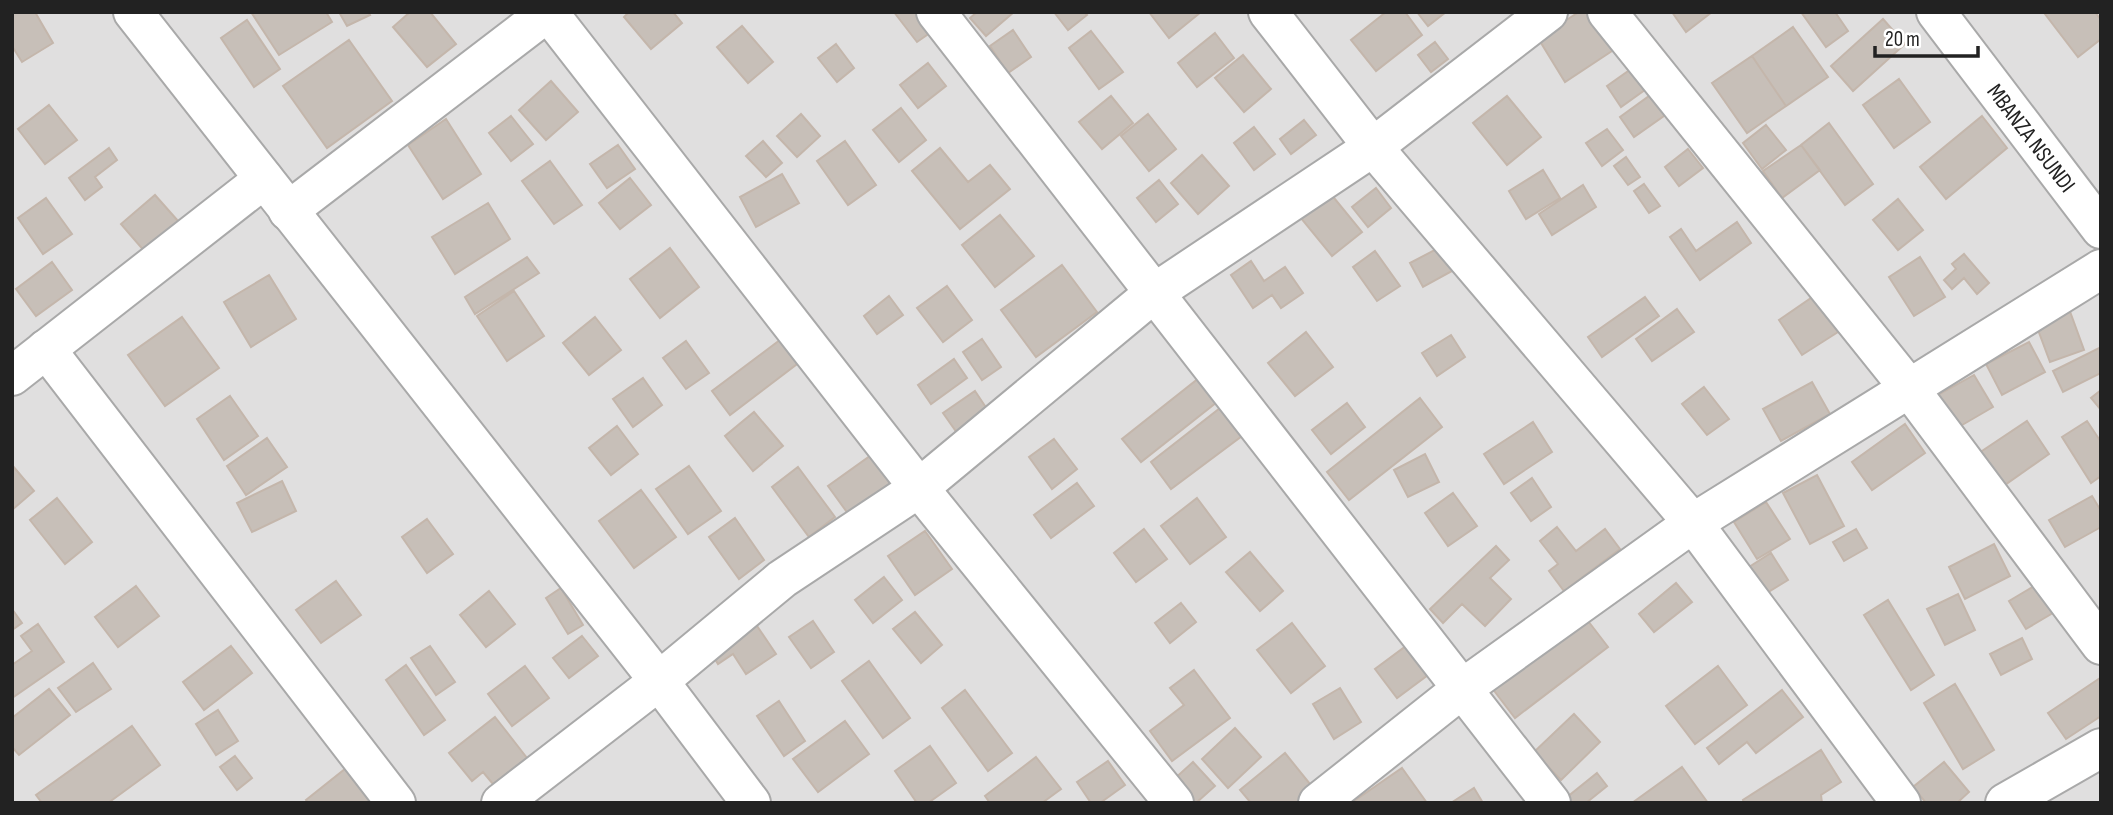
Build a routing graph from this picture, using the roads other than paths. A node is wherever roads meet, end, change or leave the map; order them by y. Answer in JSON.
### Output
{"nodes":[{"id":1,"x":133,"y":12,"type":"edge"},
{"id":2,"x":548,"y":12,"type":"edge"},
{"id":3,"x":936,"y":12,"type":"edge"},
{"id":4,"x":1268,"y":12,"type":"edge"},
{"id":5,"x":1548,"y":12,"type":"edge"},
{"id":6,"x":1607,"y":12,"type":"edge"},
{"id":7,"x":1936,"y":12,"type":"edge"},
{"id":8,"x":1373,"y":147,"type":"junction"},
{"id":9,"x":264,"y":180,"type":"junction"},
{"id":10,"x":288,"y":211,"type":"junction"},
{"id":11,"x":2101,"y":229,"type":"edge"},
{"id":12,"x":2101,"y":269,"type":"edge"},
{"id":13,"x":1154,"y":293,"type":"junction"},
{"id":14,"x":47,"y":349,"type":"junction"},
{"id":15,"x":12,"y":376,"type":"edge"},
{"id":16,"x":1909,"y":388,"type":"junction"},
{"id":17,"x":919,"y":488,"type":"junction"},
{"id":18,"x":1693,"y":523,"type":"junction"},
{"id":19,"x":2101,"y":645,"type":"edge"},
{"id":20,"x":659,"y":681,"type":"junction"},
{"id":21,"x":1463,"y":688,"type":"junction"},
{"id":22,"x":2101,"y":748,"type":"edge"},
{"id":23,"x":396,"y":803,"type":"edge"},
{"id":24,"x":501,"y":803,"type":"edge"},
{"id":25,"x":751,"y":803,"type":"edge"},
{"id":26,"x":1174,"y":803,"type":"edge"},
{"id":27,"x":1318,"y":803,"type":"edge"},
{"id":28,"x":1551,"y":803,"type":"edge"},
{"id":29,"x":1901,"y":803,"type":"edge"},
{"id":30,"x":2005,"y":803,"type":"edge"}],
"edges":[{"from":1,"to":9,"type":"street"},
{"from":2,"to":10,"type":"street"},
{"from":2,"to":17,"type":"street"},
{"from":3,"to":13,"type":"street"},
{"from":4,"to":8,"type":"street"},
{"from":5,"to":8,"type":"street"},
{"from":6,"to":16,"type":"street"},
{"from":7,"to":11,"type":"street","name":"MBANZA NSUNDI"},
{"from":8,"to":13,"type":"street"},
{"from":8,"to":18,"type":"street"},
{"from":9,"to":10,"type":"street"},
{"from":9,"to":14,"type":"street"},
{"from":10,"to":20,"type":"street"},
{"from":12,"to":16,"type":"street"},
{"from":13,"to":17,"type":"street"},
{"from":13,"to":21,"type":"street"},
{"from":14,"to":15,"type":"street"},
{"from":14,"to":23,"type":"street"},
{"from":16,"to":18,"type":"street"},
{"from":16,"to":19,"type":"street"},
{"from":17,"to":20,"type":"street"},
{"from":17,"to":26,"type":"street"},
{"from":18,"to":21,"type":"street"},
{"from":18,"to":29,"type":"street"},
{"from":20,"to":24,"type":"street"},
{"from":20,"to":25,"type":"street"},
{"from":21,"to":27,"type":"street"},
{"from":21,"to":28,"type":"street"},
{"from":22,"to":30,"type":"street"}]}
